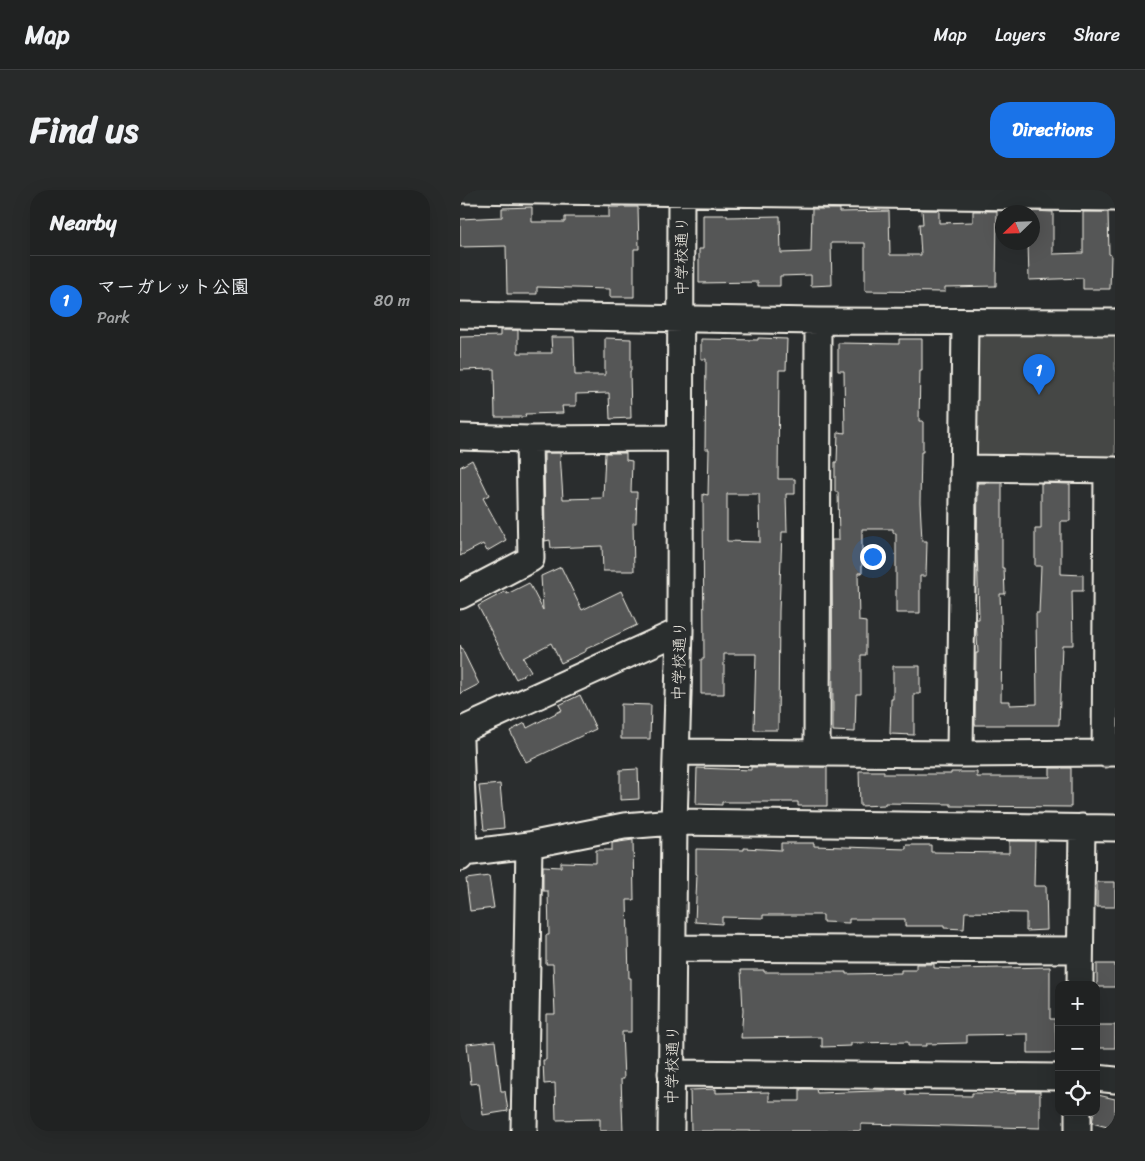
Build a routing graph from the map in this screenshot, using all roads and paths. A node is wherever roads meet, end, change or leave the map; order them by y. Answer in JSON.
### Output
{"nodes":[{"id":1,"x":460,"y":190,"type":"edge"},
{"id":2,"x":681,"y":191,"type":"edge"},
{"id":3,"x":1115,"y":198,"type":"edge"},
{"id":4,"x":460,"y":315,"type":"edge"},
{"id":5,"x":680,"y":319,"type":"junction"},
{"id":6,"x":818,"y":321,"type":"junction"},
{"id":7,"x":965,"y":322,"type":"junction"},
{"id":8,"x":1115,"y":322,"type":"edge"},
{"id":9,"x":460,"y":437,"type":"edge"},
{"id":10,"x":680,"y":438,"type":"junction"},
{"id":11,"x":529,"y":439,"type":"junction"},
{"id":12,"x":963,"y":468,"type":"junction"},
{"id":13,"x":1111,"y":470,"type":"edge"},
{"id":14,"x":460,"y":596,"type":"edge"},
{"id":15,"x":680,"y":631,"type":"junction"},
{"id":16,"x":460,"y":731,"type":"edge"},
{"id":17,"x":460,"y":741,"type":"edge"},
{"id":18,"x":677,"y":752,"type":"junction"},
{"id":19,"x":817,"y":752,"type":"junction"},
{"id":20,"x":960,"y":754,"type":"junction"},
{"id":21,"x":1110,"y":754,"type":"edge"},
{"id":22,"x":674,"y":822,"type":"junction"},
{"id":23,"x":1082,"y":827,"type":"junction"},
{"id":24,"x":1115,"y":828,"type":"edge"},
{"id":25,"x":529,"y":846,"type":"junction"},
{"id":26,"x":462,"y":856,"type":"edge"},
{"id":27,"x":673,"y":948,"type":"junction"},
{"id":28,"x":1080,"y":950,"type":"junction"},
{"id":29,"x":1080,"y":981,"type":"edge"},
{"id":30,"x":671,"y":1073,"type":"junction"},
{"id":31,"x":1055,"y":1077,"type":"edge"},
{"id":32,"x":1100,"y":1078,"type":"edge"},
{"id":33,"x":1115,"y":1080,"type":"edge"},
{"id":34,"x":1078,"y":1116,"type":"edge"},
{"id":35,"x":524,"y":1131,"type":"edge"},
{"id":36,"x":671,"y":1131,"type":"edge"},
{"id":37,"x":1078,"y":1131,"type":"edge"}],
"edges":[{"from":1,"to":2,"type":"street"},
{"from":2,"to":3,"type":"street"},
{"from":2,"to":5,"type":"street","name":"中学校通り"},
{"from":4,"to":5,"type":"street"},
{"from":5,"to":6,"type":"street"},
{"from":5,"to":10,"type":"street","name":"中学校通り"},
{"from":6,"to":7,"type":"street"},
{"from":6,"to":19,"type":"street"},
{"from":7,"to":8,"type":"street"},
{"from":7,"to":12,"type":"street"},
{"from":9,"to":11,"type":"street"},
{"from":10,"to":11,"type":"street"},
{"from":10,"to":15,"type":"street","name":"中学校通り"},
{"from":11,"to":14,"type":"street"},
{"from":12,"to":13,"type":"street"},
{"from":12,"to":20,"type":"street"},
{"from":13,"to":21,"type":"street"},
{"from":15,"to":16,"type":"street"},
{"from":15,"to":18,"type":"street","name":"中学校通り"},
{"from":17,"to":26,"type":"street"},
{"from":18,"to":19,"type":"street"},
{"from":18,"to":22,"type":"street","name":"中学校通り"},
{"from":19,"to":20,"type":"street"},
{"from":20,"to":21,"type":"street"},
{"from":22,"to":23,"type":"street"},
{"from":22,"to":25,"type":"street"},
{"from":22,"to":27,"type":"street","name":"中学校通り"},
{"from":23,"to":24,"type":"street"},
{"from":23,"to":28,"type":"street"},
{"from":25,"to":26,"type":"street"},
{"from":25,"to":35,"type":"street"},
{"from":27,"to":28,"type":"street"},
{"from":27,"to":30,"type":"street","name":"中学校通り"},
{"from":28,"to":29,"type":"street"},
{"from":30,"to":31,"type":"street"},
{"from":30,"to":36,"type":"street","name":"中学校通り"},
{"from":32,"to":33,"type":"street"},
{"from":34,"to":37,"type":"street"}]}
